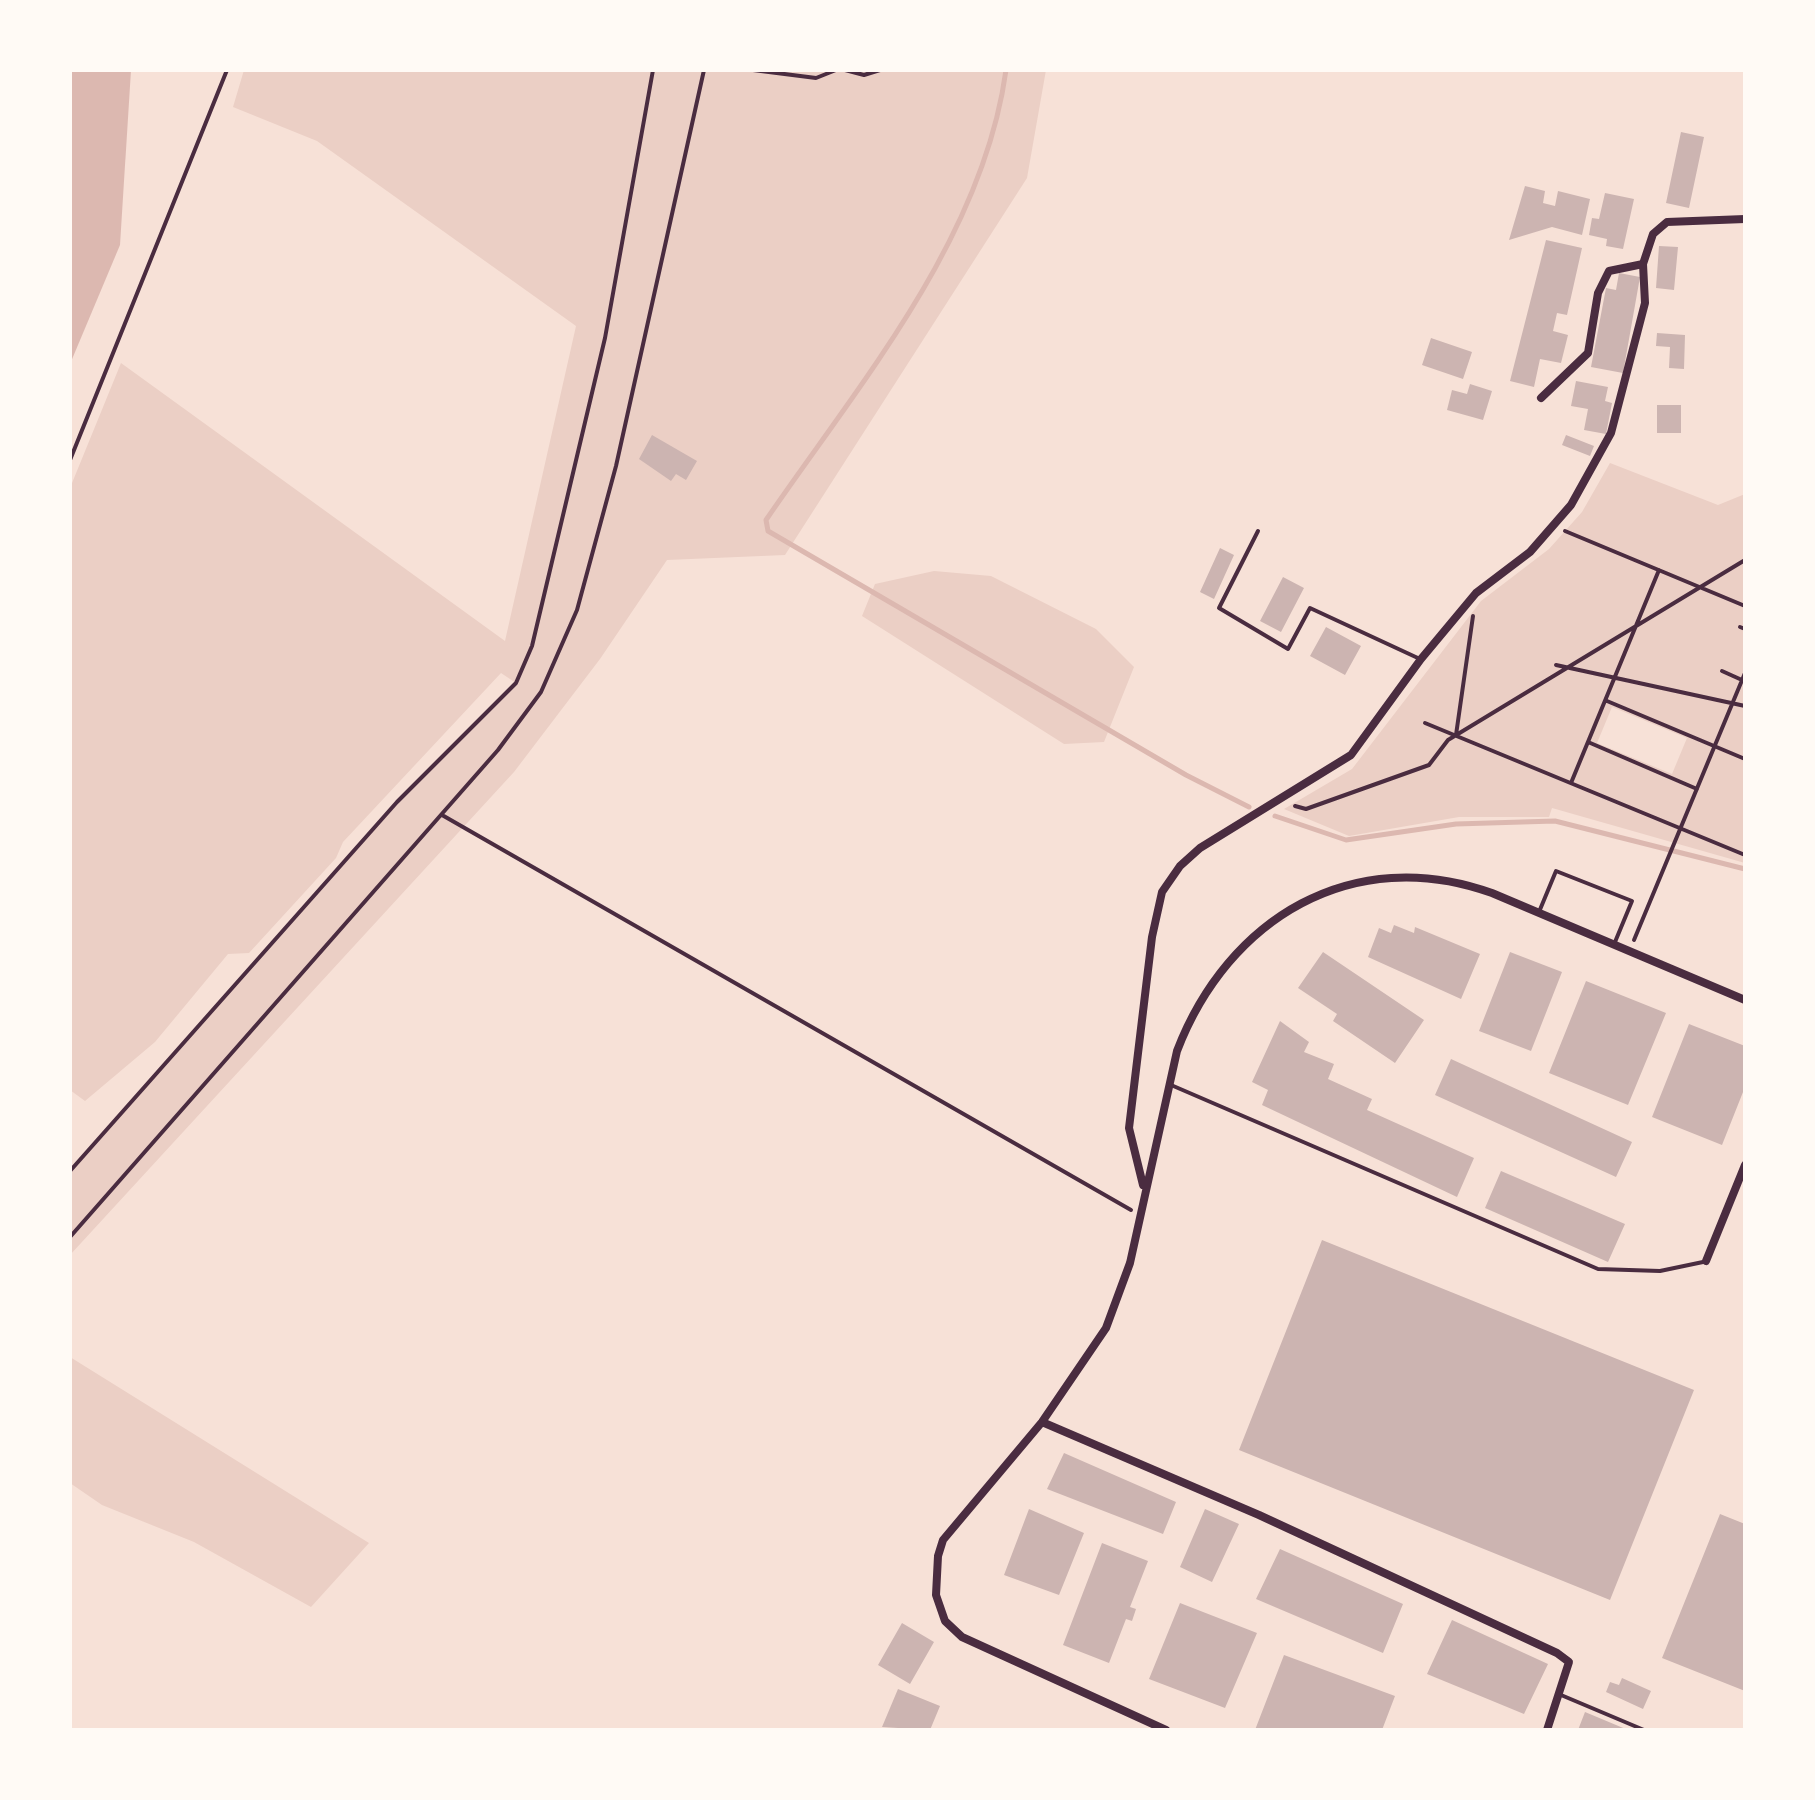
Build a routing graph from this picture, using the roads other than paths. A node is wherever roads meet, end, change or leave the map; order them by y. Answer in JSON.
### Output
{"nodes":[{"id":1,"x":753,"y":70,"type":"edge"},
{"id":2,"x":836,"y":70,"type":"edge"},
{"id":3,"x":845,"y":70,"type":"edge"},
{"id":4,"x":880,"y":70,"type":"edge"},
{"id":5,"x":1745,"y":219,"type":"edge"},
{"id":6,"x":1644,"y":264,"type":"junction"},
{"id":7,"x":1541,"y":398,"type":"dead end"},
{"id":8,"x":1258,"y":532,"type":"dead end"},
{"id":9,"x":1420,"y":659,"type":"junction"},
{"id":10,"x":1539,"y":912,"type":"junction"},
{"id":11,"x":1615,"y":942,"type":"junction"},
{"id":12,"x":1745,"y":1000,"type":"edge"},
{"id":13,"x":1167,"y":1083,"type":"junction"},
{"id":14,"x":1745,"y":1165,"type":"edge"},
{"id":15,"x":1742,"y":1182,"type":"edge"},
{"id":16,"x":1144,"y":1190,"type":"junction"},
{"id":17,"x":1706,"y":1261,"type":"joint"},
{"id":18,"x":1042,"y":1422,"type":"junction"},
{"id":19,"x":1561,"y":1695,"type":"junction"},
{"id":20,"x":1166,"y":1730,"type":"edge"},
{"id":21,"x":1547,"y":1730,"type":"edge"},
{"id":22,"x":1644,"y":1730,"type":"edge"}],
"edges":[{"from":1,"to":2,"type":"lane"},
{"from":3,"to":4,"type":"lane"},
{"from":5,"to":6,"type":"street"},
{"from":6,"to":7,"type":"street"},
{"from":6,"to":9,"type":"street"},
{"from":8,"to":9,"type":"lane"},
{"from":9,"to":16,"type":"street"},
{"from":10,"to":11,"type":"street"},
{"from":10,"to":11,"type":"lane"},
{"from":10,"to":13,"type":"street"},
{"from":11,"to":12,"type":"street"},
{"from":13,"to":16,"type":"street"},
{"from":13,"to":17,"type":"lane"},
{"from":14,"to":15,"type":"street"},
{"from":15,"to":17,"type":"street"},
{"from":16,"to":18,"type":"street"},
{"from":18,"to":19,"type":"street"},
{"from":18,"to":20,"type":"street"},
{"from":19,"to":21,"type":"street"},
{"from":19,"to":22,"type":"lane"}]}
